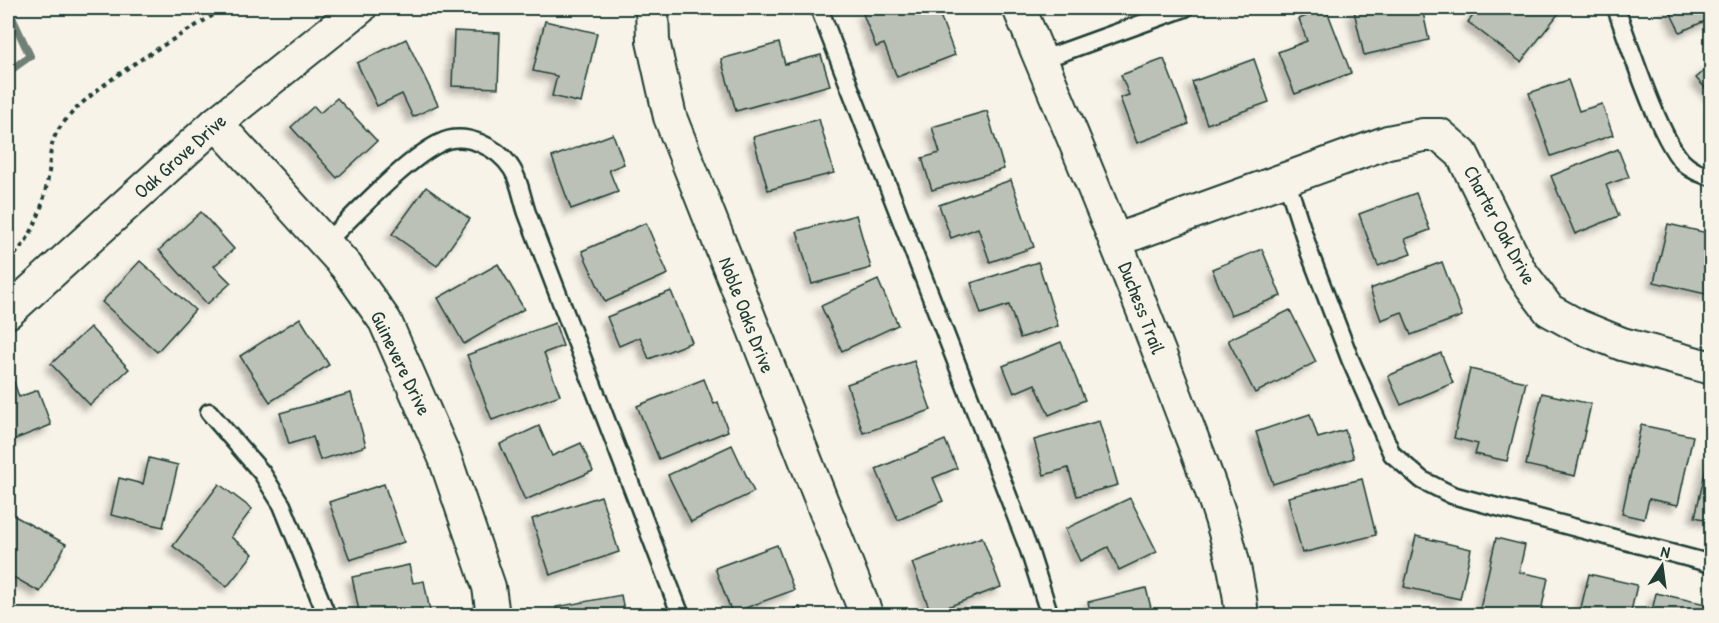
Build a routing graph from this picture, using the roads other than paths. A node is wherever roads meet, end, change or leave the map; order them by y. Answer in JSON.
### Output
{"nodes":[{"id":1,"x":360,"y":8,"type":"edge"},
{"id":2,"x":652,"y":8,"type":"edge"},
{"id":3,"x":819,"y":8,"type":"edge"},
{"id":4,"x":1019,"y":8,"type":"edge"},
{"id":5,"x":1185,"y":8,"type":"edge"},
{"id":6,"x":1616,"y":8,"type":"edge"},
{"id":7,"x":1041,"y":60,"type":"junction"},
{"id":8,"x":216,"y":123,"type":"junction"},
{"id":9,"x":1712,"y":177,"type":"edge"},
{"id":10,"x":1286,"y":179,"type":"junction"},
{"id":11,"x":1117,"y":240,"type":"junction"},
{"id":12,"x":326,"y":243,"type":"junction"},
{"id":13,"x":8,"y":312,"type":"edge"},
{"id":14,"x":1712,"y":368,"type":"edge"},
{"id":15,"x":209,"y":412,"type":"dead end"},
{"id":16,"x":1712,"y":564,"type":"edge"},
{"id":17,"x":327,"y":615,"type":"edge"},
{"id":18,"x":493,"y":615,"type":"edge"},
{"id":19,"x":681,"y":615,"type":"edge"},
{"id":20,"x":867,"y":615,"type":"edge"},
{"id":21,"x":1050,"y":615,"type":"edge"},
{"id":22,"x":1242,"y":615,"type":"edge"}],
"edges":[{"from":1,"to":8,"type":"street","name":"Oak Grove Drive"},
{"from":2,"to":20,"type":"street","name":"Noble Oaks Drive"},
{"from":3,"to":21,"type":"lane"},
{"from":4,"to":7,"type":"street","name":"Duchess Trail"},
{"from":5,"to":7,"type":"lane"},
{"from":6,"to":9,"type":"lane"},
{"from":7,"to":11,"type":"street","name":"Duchess Trail"},
{"from":8,"to":12,"type":"street","name":"Guinevere Drive"},
{"from":8,"to":13,"type":"street","name":"Oak Grove Drive"},
{"from":10,"to":11,"type":"street","name":"Charter Oak Drive"},
{"from":10,"to":14,"type":"street","name":"Charter Oak Drive"},
{"from":10,"to":16,"type":"lane"},
{"from":11,"to":22,"type":"street","name":"Duchess Trail"},
{"from":12,"to":18,"type":"street","name":"Guinevere Drive"},
{"from":12,"to":19,"type":"lane"},
{"from":15,"to":17,"type":"lane"}]}
